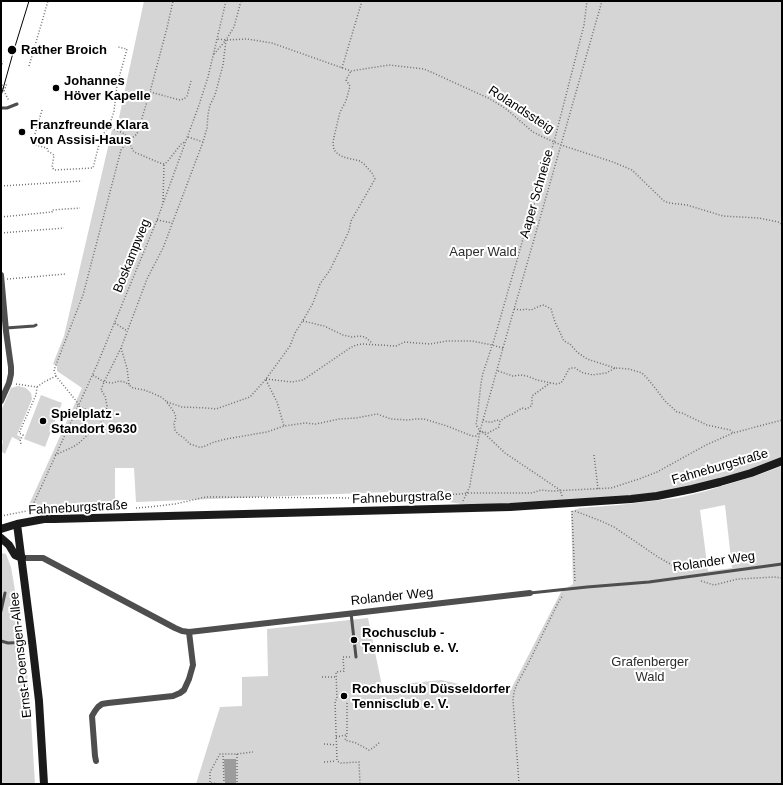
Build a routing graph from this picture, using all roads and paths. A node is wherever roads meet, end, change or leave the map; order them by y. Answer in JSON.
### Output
{"nodes":[{"id":1,"x":48,"y":1,"type":"edge"},
{"id":2,"x":173,"y":1,"type":"edge"},
{"id":3,"x":226,"y":1,"type":"edge"},
{"id":4,"x":241,"y":1,"type":"edge"},
{"id":5,"x":362,"y":1,"type":"edge"},
{"id":6,"x":587,"y":1,"type":"edge"},
{"id":7,"x":602,"y":1,"type":"edge"},
{"id":8,"x":218,"y":39,"type":"junction"},
{"id":9,"x":226,"y":40,"type":"junction"},
{"id":10,"x":118,"y":47,"type":"dead end"},
{"id":11,"x":213,"y":55,"type":"junction"},
{"id":12,"x":3,"y":61,"type":"dead end"},
{"id":13,"x":29,"y":66,"type":"dead end"},
{"id":14,"x":1,"y":67,"type":"edge"},
{"id":15,"x":342,"y":68,"type":"junction"},
{"id":16,"x":351,"y":71,"type":"junction"},
{"id":17,"x":191,"y":81,"type":"dead end"},
{"id":18,"x":1,"y":82,"type":"edge"},
{"id":19,"x":7,"y":83,"type":"dead end"},
{"id":20,"x":4,"y":91,"type":"junction"},
{"id":21,"x":150,"y":92,"type":"junction"},
{"id":22,"x":17,"y":104,"type":"dead end"},
{"id":23,"x":11,"y":107,"type":"junction"},
{"id":24,"x":1,"y":108,"type":"edge"},
{"id":25,"x":42,"y":110,"type":"dead end"},
{"id":26,"x":109,"y":127,"type":"junction"},
{"id":27,"x":188,"y":137,"type":"junction"},
{"id":28,"x":128,"y":141,"type":"junction"},
{"id":29,"x":186,"y":142,"type":"junction"},
{"id":30,"x":203,"y":142,"type":"junction"},
{"id":31,"x":554,"y":142,"type":"junction"},
{"id":32,"x":561,"y":145,"type":"junction"},
{"id":33,"x":164,"y":164,"type":"junction"},
{"id":34,"x":82,"y":181,"type":"dead end"},
{"id":35,"x":1,"y":186,"type":"edge"},
{"id":36,"x":163,"y":204,"type":"junction"},
{"id":37,"x":80,"y":208,"type":"dead end"},
{"id":38,"x":1,"y":216,"type":"edge"},
{"id":39,"x":157,"y":220,"type":"junction"},
{"id":40,"x":172,"y":223,"type":"junction"},
{"id":41,"x":782,"y":224,"type":"edge"},
{"id":42,"x":64,"y":228,"type":"dead end"},
{"id":43,"x":1,"y":233,"type":"edge"},
{"id":44,"x":66,"y":274,"type":"dead end"},
{"id":45,"x":1,"y":275,"type":"edge"},
{"id":46,"x":1,"y":279,"type":"edge"},
{"id":47,"x":514,"y":309,"type":"junction"},
{"id":48,"x":303,"y":320,"type":"junction"},
{"id":49,"x":114,"y":323,"type":"junction"},
{"id":50,"x":36,"y":325,"type":"dead end"},
{"id":51,"x":6,"y":328,"type":"junction"},
{"id":52,"x":127,"y":331,"type":"junction"},
{"id":53,"x":373,"y":344,"type":"junction"},
{"id":54,"x":492,"y":345,"type":"junction"},
{"id":55,"x":121,"y":348,"type":"junction"},
{"id":56,"x":503,"y":348,"type":"junction"},
{"id":57,"x":615,"y":368,"type":"junction"},
{"id":58,"x":497,"y":371,"type":"junction"},
{"id":59,"x":92,"y":375,"type":"junction"},
{"id":60,"x":56,"y":376,"type":"junction"},
{"id":61,"x":266,"y":379,"type":"junction"},
{"id":62,"x":104,"y":382,"type":"junction"},
{"id":63,"x":9,"y":383,"type":"junction"},
{"id":64,"x":550,"y":383,"type":"junction"},
{"id":65,"x":129,"y":385,"type":"junction"},
{"id":66,"x":37,"y":387,"type":"junction"},
{"id":67,"x":1,"y":401,"type":"edge"},
{"id":68,"x":166,"y":401,"type":"junction"},
{"id":69,"x":78,"y":406,"type":"junction"},
{"id":70,"x":105,"y":417,"type":"junction"},
{"id":71,"x":483,"y":420,"type":"junction"},
{"id":72,"x":782,"y":420,"type":"edge"},
{"id":73,"x":500,"y":421,"type":"junction"},
{"id":74,"x":284,"y":426,"type":"junction"},
{"id":75,"x":480,"y":431,"type":"junction"},
{"id":76,"x":733,"y":433,"type":"junction"},
{"id":77,"x":21,"y":444,"type":"dead end"},
{"id":78,"x":55,"y":455,"type":"junction"},
{"id":79,"x":594,"y":456,"type":"dead end"},
{"id":80,"x":782,"y":461,"type":"edge"},
{"id":81,"x":598,"y":489,"type":"junction"},
{"id":82,"x":560,"y":490,"type":"junction"},
{"id":83,"x":467,"y":493,"type":"junction"},
{"id":84,"x":134,"y":508,"type":"dead end"},
{"id":85,"x":462,"y":508,"type":"junction"},
{"id":86,"x":32,"y":510,"type":"junction"},
{"id":87,"x":69,"y":510,"type":"dead end"},
{"id":88,"x":2,"y":516,"type":"edge"},
{"id":89,"x":17,"y":524,"type":"junction"},
{"id":90,"x":1,"y":529,"type":"edge"},
{"id":91,"x":1,"y":538,"type":"edge"},
{"id":92,"x":22,"y":558,"type":"junction"},
{"id":93,"x":782,"y":564,"type":"edge"},
{"id":94,"x":687,"y":576,"type":"junction"},
{"id":95,"x":782,"y":578,"type":"edge"},
{"id":96,"x":700,"y":580,"type":"dead end"},
{"id":97,"x":576,"y":589,"type":"junction"},
{"id":98,"x":566,"y":590,"type":"junction"},
{"id":99,"x":5,"y":593,"type":"dead end"},
{"id":100,"x":530,"y":594,"type":"joint"},
{"id":101,"x":1,"y":611,"type":"edge"},
{"id":102,"x":351,"y":613,"type":"junction"},
{"id":103,"x":189,"y":632,"type":"junction"},
{"id":104,"x":1,"y":641,"type":"edge"},
{"id":105,"x":32,"y":641,"type":"junction"},
{"id":106,"x":356,"y":657,"type":"joint"},
{"id":107,"x":322,"y":677,"type":"dead end"},
{"id":108,"x":336,"y":677,"type":"junction"},
{"id":109,"x":347,"y":703,"type":"dead end"},
{"id":110,"x":347,"y":735,"type":"junction"},
{"id":111,"x":336,"y":737,"type":"junction"},
{"id":112,"x":380,"y":742,"type":"dead end"},
{"id":113,"x":324,"y":744,"type":"dead end"},
{"id":114,"x":336,"y":745,"type":"junction"},
{"id":115,"x":252,"y":752,"type":"dead end"},
{"id":116,"x":223,"y":754,"type":"junction"},
{"id":117,"x":237,"y":754,"type":"junction"},
{"id":118,"x":96,"y":761,"type":"dead end"},
{"id":119,"x":337,"y":761,"type":"junction"},
{"id":120,"x":324,"y":762,"type":"dead end"},
{"id":121,"x":210,"y":783,"type":"edge"},
{"id":122,"x":44,"y":784,"type":"edge"},
{"id":123,"x":221,"y":784,"type":"edge"},
{"id":124,"x":237,"y":784,"type":"edge"},
{"id":125,"x":360,"y":784,"type":"edge"},
{"id":126,"x":519,"y":784,"type":"edge"}],
"edges":[{"from":1,"to":13,"type":"path"},
{"from":2,"to":21,"type":"path"},
{"from":3,"to":8,"type":"path","name":"Boskampweg"},
{"from":4,"to":9,"type":"path"},
{"from":5,"to":15,"type":"path"},
{"from":6,"to":31,"type":"path"},
{"from":7,"to":32,"type":"path","name":"Aaper Schneise"},
{"from":8,"to":9,"type":"path","name":"Rolandssteig"},
{"from":8,"to":11,"type":"path","name":"Boskampweg"},
{"from":9,"to":11,"type":"path"},
{"from":9,"to":15,"type":"path","name":"Rolandssteig"},
{"from":9,"to":30,"type":"path"},
{"from":10,"to":26,"type":"path"},
{"from":11,"to":27,"type":"path","name":"Boskampweg"},
{"from":12,"to":14,"type":"path"},
{"from":15,"to":16,"type":"path","name":"Rolandssteig"},
{"from":16,"to":31,"type":"path","name":"Rolandssteig"},
{"from":16,"to":48,"type":"path"},
{"from":17,"to":21,"type":"path"},
{"from":18,"to":20,"type":"path"},
{"from":19,"to":20,"type":"path"},
{"from":20,"to":23,"type":"path"},
{"from":21,"to":28,"type":"path"},
{"from":22,"to":23,"type":"lane"},
{"from":23,"to":24,"type":"lane"},
{"from":25,"to":26,"type":"path"},
{"from":26,"to":28,"type":"path"},
{"from":27,"to":29,"type":"path","name":"Boskampweg"},
{"from":27,"to":30,"type":"path"},
{"from":28,"to":33,"type":"path"},
{"from":28,"to":60,"type":"path"},
{"from":29,"to":33,"type":"path"},
{"from":29,"to":36,"type":"path","name":"Boskampweg"},
{"from":30,"to":40,"type":"path"},
{"from":31,"to":32,"type":"path","name":"Rolandssteig"},
{"from":31,"to":54,"type":"path"},
{"from":32,"to":41,"type":"path","name":"Rolandssteig"},
{"from":32,"to":47,"type":"path","name":"Aaper Schneise"},
{"from":33,"to":36,"type":"path"},
{"from":34,"to":35,"type":"path"},
{"from":36,"to":39,"type":"path","name":"Boskampweg"},
{"from":37,"to":38,"type":"path"},
{"from":39,"to":40,"type":"path"},
{"from":39,"to":49,"type":"path","name":"Boskampweg"},
{"from":40,"to":52,"type":"path"},
{"from":42,"to":43,"type":"path"},
{"from":44,"to":46,"type":"path"},
{"from":45,"to":46,"type":"street"},
{"from":46,"to":51,"type":"street"},
{"from":47,"to":56,"type":"path","name":"Aaper Schneise"},
{"from":47,"to":57,"type":"path"},
{"from":48,"to":53,"type":"path"},
{"from":48,"to":61,"type":"path"},
{"from":49,"to":52,"type":"path"},
{"from":49,"to":59,"type":"path","name":"Boskampweg"},
{"from":50,"to":51,"type":"lane"},
{"from":51,"to":63,"type":"street"},
{"from":52,"to":55,"type":"path"},
{"from":53,"to":54,"type":"path"},
{"from":53,"to":61,"type":"path"},
{"from":54,"to":56,"type":"path"},
{"from":54,"to":75,"type":"path"},
{"from":55,"to":62,"type":"path"},
{"from":55,"to":65,"type":"path"},
{"from":56,"to":58,"type":"path","name":"Aaper Schneise"},
{"from":57,"to":64,"type":"path"},
{"from":57,"to":76,"type":"path"},
{"from":58,"to":64,"type":"path"},
{"from":58,"to":71,"type":"path","name":"Aaper Schneise"},
{"from":59,"to":62,"type":"path"},
{"from":59,"to":69,"type":"path","name":"Boskampweg"},
{"from":60,"to":66,"type":"path"},
{"from":60,"to":69,"type":"path"},
{"from":61,"to":68,"type":"path"},
{"from":61,"to":74,"type":"path"},
{"from":62,"to":65,"type":"path"},
{"from":62,"to":70,"type":"path"},
{"from":63,"to":66,"type":"path"},
{"from":63,"to":67,"type":"street"},
{"from":64,"to":73,"type":"path"},
{"from":65,"to":68,"type":"path"},
{"from":66,"to":77,"type":"path"},
{"from":68,"to":74,"type":"path"},
{"from":69,"to":70,"type":"path"},
{"from":69,"to":78,"type":"path","name":"Boskampweg"},
{"from":70,"to":78,"type":"path"},
{"from":71,"to":73,"type":"path"},
{"from":71,"to":75,"type":"path","name":"Aaper Schneise"},
{"from":72,"to":76,"type":"path"},
{"from":73,"to":75,"type":"path"},
{"from":74,"to":75,"type":"path"},
{"from":75,"to":82,"type":"path"},
{"from":75,"to":83,"type":"path","name":"Aaper Schneise"},
{"from":76,"to":81,"type":"path"},
{"from":78,"to":86,"type":"path","name":"Boskampweg"},
{"from":79,"to":81,"type":"path"},
{"from":80,"to":85,"type":"street","name":"Fahneburgstraße"},
{"from":81,"to":82,"type":"path"},
{"from":82,"to":83,"type":"path"},
{"from":83,"to":84,"type":"path"},
{"from":83,"to":85,"type":"path","name":"Aaper Schneise"},
{"from":85,"to":89,"type":"street","name":"Fahneburgstraße"},
{"from":86,"to":87,"type":"path"},
{"from":86,"to":88,"type":"path"},
{"from":89,"to":90,"type":"street","name":"Fahneburgstraße"},
{"from":89,"to":92,"type":"street","name":"Ernst-Poensgen-Allee"},
{"from":91,"to":92,"type":"street"},
{"from":92,"to":103,"type":"street","name":"Rolander Weg"},
{"from":92,"to":105,"type":"street","name":"Ernst-Poensgen-Allee"},
{"from":93,"to":94,"type":"lane","name":"Rolander Weg"},
{"from":94,"to":97,"type":"lane","name":"Rolander Weg"},
{"from":94,"to":97,"type":"path"},
{"from":95,"to":96,"type":"path"},
{"from":97,"to":98,"type":"lane","name":"Rolander Weg"},
{"from":98,"to":100,"type":"lane","name":"Rolander Weg"},
{"from":98,"to":126,"type":"path"},
{"from":99,"to":101,"type":"lane"},
{"from":100,"to":102,"type":"street","name":"Rolander Weg"},
{"from":102,"to":103,"type":"street","name":"Rolander Weg"},
{"from":102,"to":106,"type":"lane"},
{"from":103,"to":118,"type":"street"},
{"from":104,"to":105,"type":"lane"},
{"from":105,"to":122,"type":"street","name":"Ernst-Poensgen-Allee"},
{"from":106,"to":108,"type":"path"},
{"from":107,"to":108,"type":"path"},
{"from":108,"to":111,"type":"path"},
{"from":109,"to":110,"type":"path"},
{"from":110,"to":111,"type":"path"},
{"from":110,"to":112,"type":"path"},
{"from":111,"to":114,"type":"path"},
{"from":113,"to":114,"type":"path"},
{"from":114,"to":119,"type":"path"},
{"from":115,"to":117,"type":"path"},
{"from":116,"to":117,"type":"path"},
{"from":116,"to":121,"type":"path"},
{"from":116,"to":123,"type":"path"},
{"from":117,"to":124,"type":"path"},
{"from":119,"to":120,"type":"path"},
{"from":119,"to":125,"type":"path"},
{"from":121,"to":123,"type":"path"}]}
